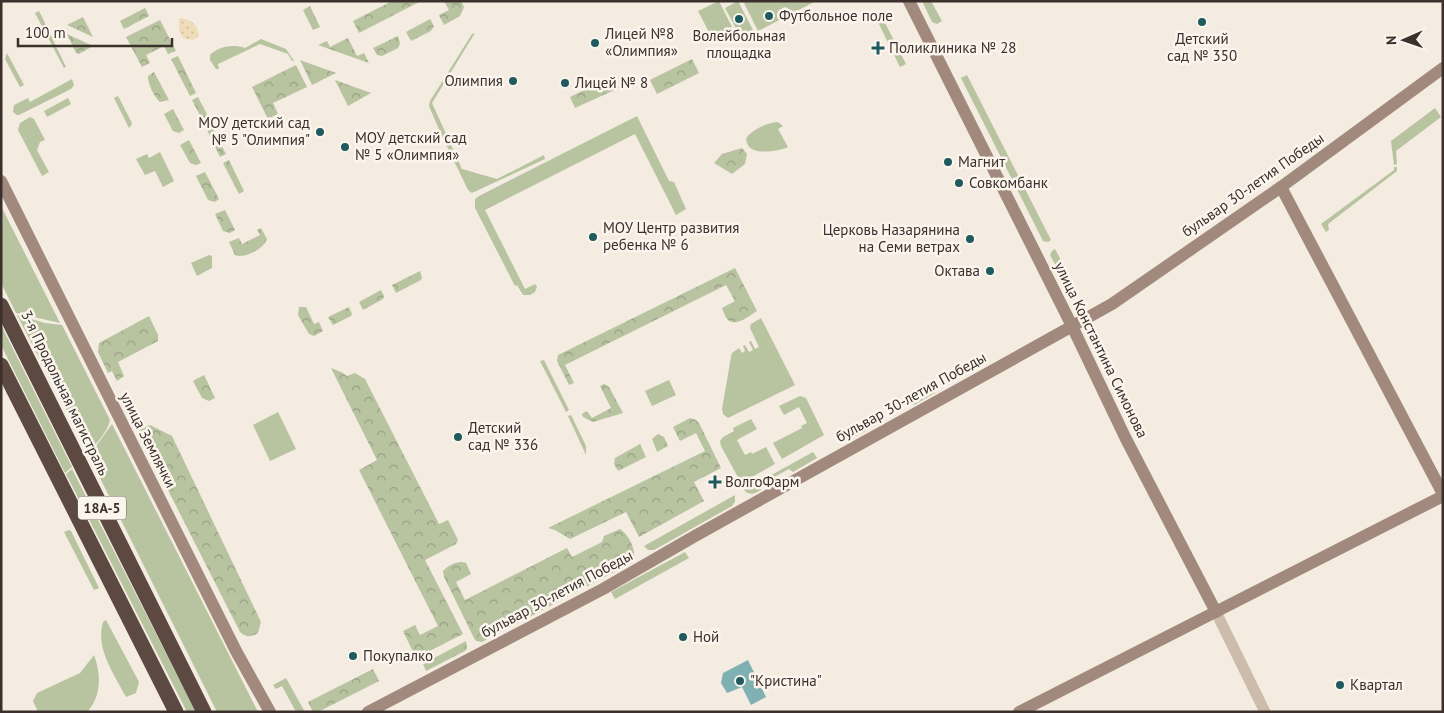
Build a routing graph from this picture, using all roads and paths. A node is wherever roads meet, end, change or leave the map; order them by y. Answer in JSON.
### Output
{"nodes":[{"id":1,"x":909,"y":1,"type":"edge"},
{"id":2,"x":1443,"y":68,"type":"edge"},
{"id":3,"x":1,"y":181,"type":"edge"},
{"id":4,"x":1281,"y":187,"type":"junction"},
{"id":5,"x":1,"y":305,"type":"edge"},
{"id":6,"x":1072,"y":326,"type":"junction"},
{"id":7,"x":1,"y":364,"type":"edge"},
{"id":8,"x":1443,"y":495,"type":"edge"},
{"id":9,"x":1216,"y":612,"type":"junction"},
{"id":10,"x":176,"y":712,"type":"edge"},
{"id":11,"x":204,"y":712,"type":"edge"},
{"id":12,"x":270,"y":712,"type":"edge"},
{"id":13,"x":368,"y":712,"type":"edge"},
{"id":14,"x":1019,"y":712,"type":"edge"},
{"id":15,"x":1265,"y":712,"type":"edge"}],
"edges":[{"from":1,"to":6,"type":"main road","name":"улица Константина Симонова"},
{"from":2,"to":4,"type":"main road","name":"бульвар 30-летия Победы"},
{"from":3,"to":12,"type":"main road","name":"улица Землячки"},
{"from":4,"to":6,"type":"main road","name":"бульвар 30-летия Победы"},
{"from":4,"to":8,"type":"main road"},
{"from":5,"to":11,"type":"highway","name":"3-я Продольная магистраль","number":"18А-5"},
{"from":6,"to":9,"type":"main road","name":"улица Константина Симонова"},
{"from":6,"to":13,"type":"main road","name":"бульвар 30-летия Победы"},
{"from":7,"to":10,"type":"highway","number":"18А-5"},
{"from":8,"to":9,"type":"main road"},
{"from":9,"to":14,"type":"main road"},
{"from":9,"to":15,"type":"street","name":"улица Константина Симонова"}]}
